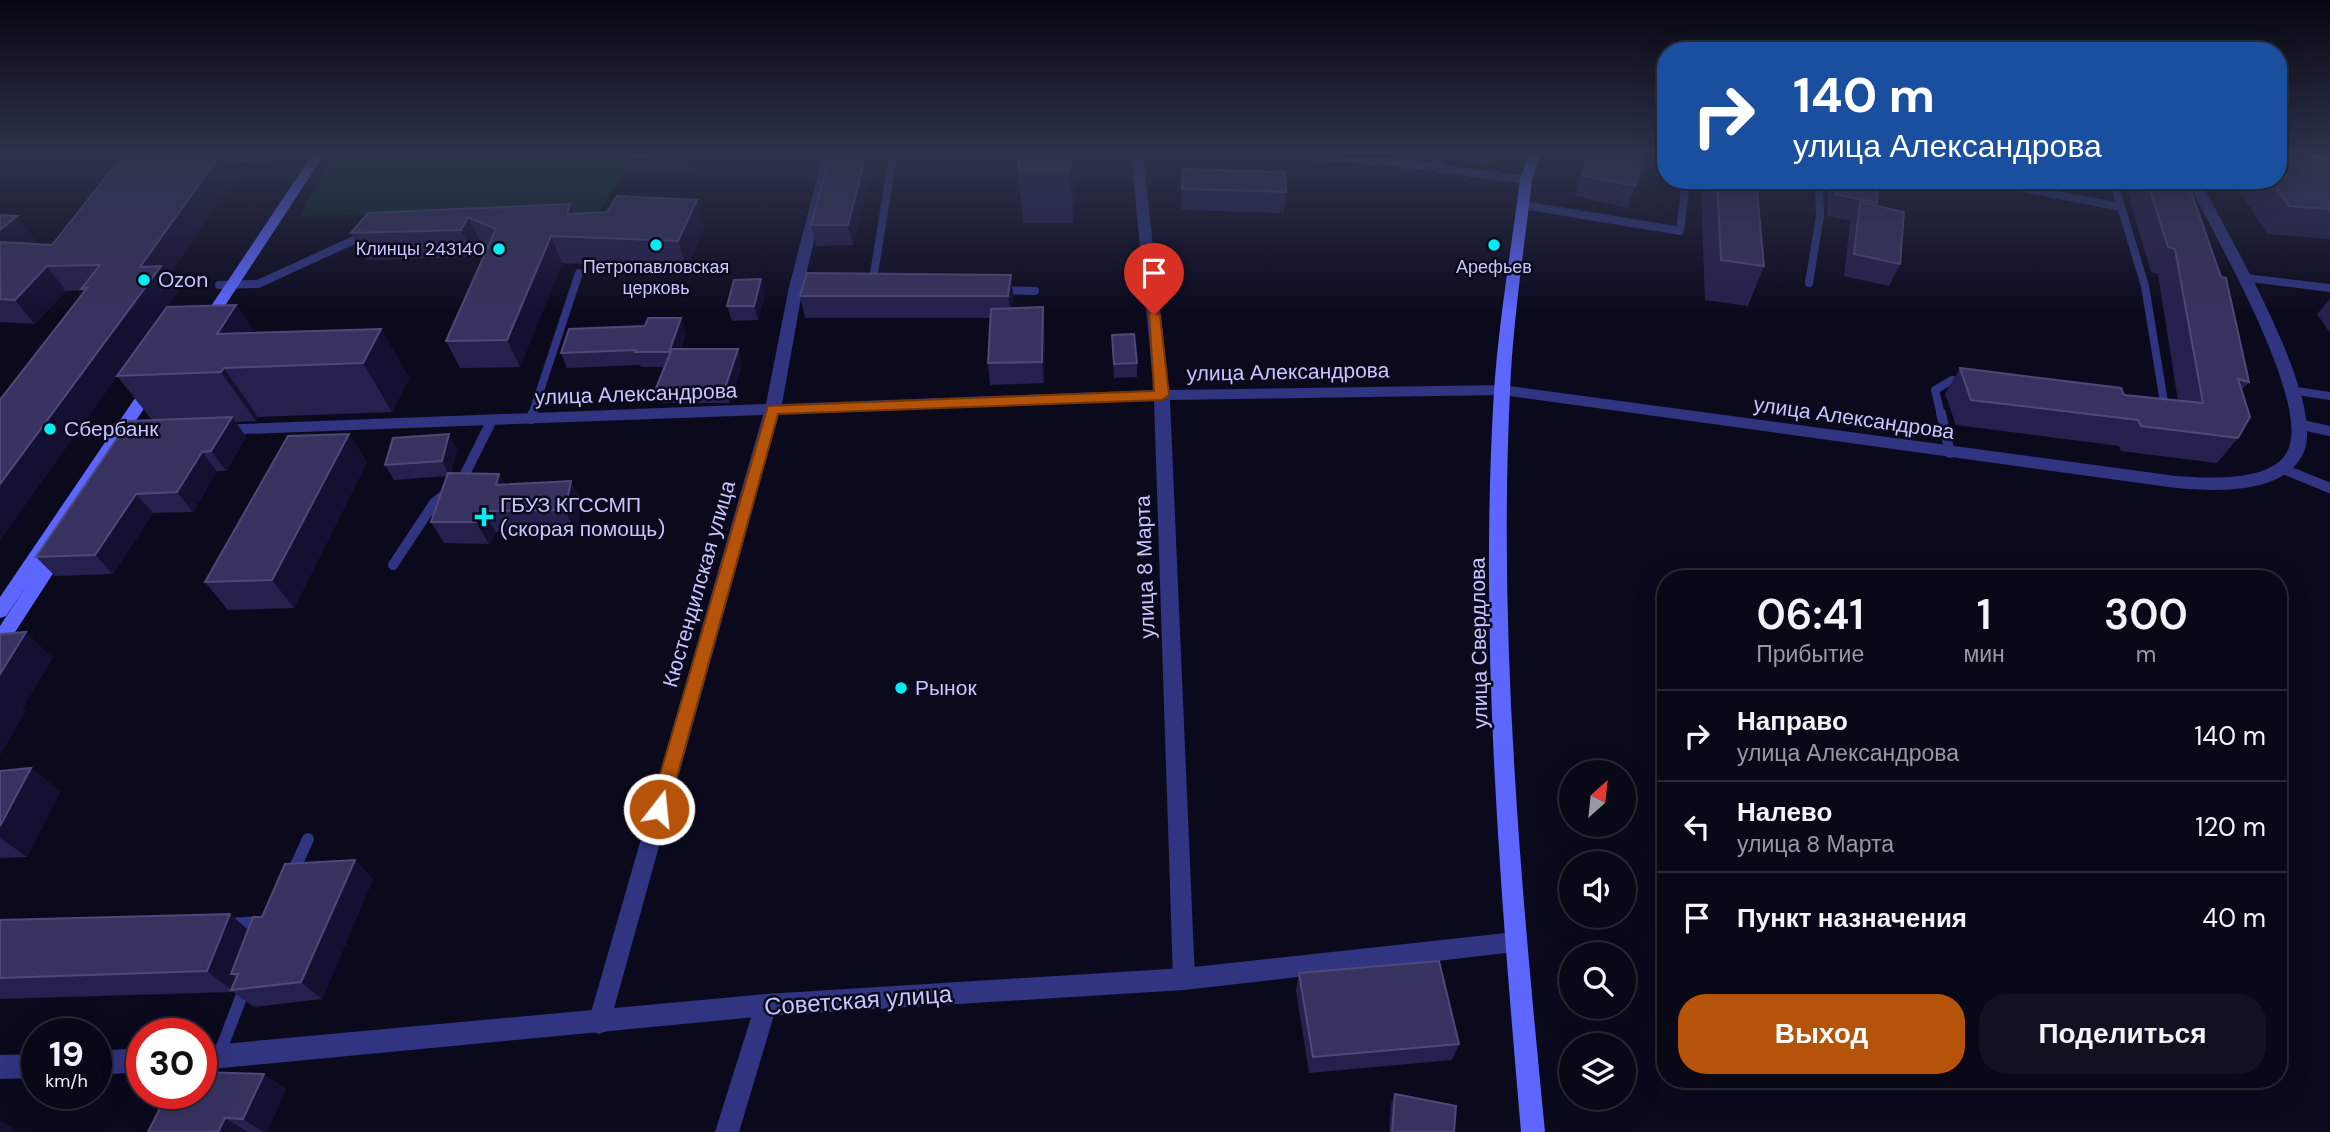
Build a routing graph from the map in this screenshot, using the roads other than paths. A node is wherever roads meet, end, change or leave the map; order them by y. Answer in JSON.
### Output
{"nodes":[{"id":1,"x":2120,"y":207,"type":"edge"},
{"id":2,"x":272,"y":208,"type":"edge"},
{"id":3,"x":280,"y":208,"type":"edge"},
{"id":4,"x":819,"y":208,"type":"edge"},
{"id":5,"x":883,"y":208,"type":"edge"},
{"id":6,"x":1143,"y":208,"type":"edge"},
{"id":7,"x":1523,"y":208,"type":"edge"},
{"id":8,"x":1540,"y":208,"type":"edge"},
{"id":9,"x":1683,"y":208,"type":"edge"},
{"id":10,"x":1820,"y":208,"type":"edge"},
{"id":11,"x":2208,"y":208,"type":"edge"},
{"id":12,"x":373,"y":232,"type":"edge"},
{"id":13,"x":579,"y":273,"type":"dead end"},
{"id":14,"x":2246,"y":278,"type":"junction"},
{"id":15,"x":1809,"y":283,"type":"dead end"},
{"id":16,"x":225,"y":285,"type":"junction"},
{"id":17,"x":886,"y":288,"type":"edge"},
{"id":18,"x":2330,"y":288,"type":"edge"},
{"id":19,"x":994,"y":290,"type":"edge"},
{"id":20,"x":1035,"y":291,"type":"dead end"},
{"id":21,"x":194,"y":333,"type":"edge"},
{"id":22,"x":161,"y":383,"type":"edge"},
{"id":23,"x":1979,"y":384,"type":"edge"},
{"id":24,"x":1502,"y":390,"type":"junction"},
{"id":25,"x":2290,"y":390,"type":"junction"},
{"id":26,"x":1162,"y":395,"type":"junction"},
{"id":27,"x":2330,"y":396,"type":"edge"},
{"id":28,"x":2141,"y":406,"type":"edge"},
{"id":29,"x":773,"y":409,"type":"junction"},
{"id":30,"x":531,"y":419,"type":"junction"},
{"id":31,"x":492,"y":420,"type":"junction"},
{"id":32,"x":2298,"y":424,"type":"junction"},
{"id":33,"x":207,"y":431,"type":"edge"},
{"id":34,"x":2330,"y":431,"type":"edge"},
{"id":35,"x":131,"y":433,"type":"junction"},
{"id":36,"x":1950,"y":453,"type":"junction"},
{"id":37,"x":2281,"y":468,"type":"junction"},
{"id":38,"x":2330,"y":488,"type":"edge"},
{"id":39,"x":393,"y":565,"type":"dead end"},
{"id":40,"x":0,"y":611,"type":"edge"},
{"id":41,"x":0,"y":641,"type":"edge"},
{"id":42,"x":307,"y":839,"type":"dead end"},
{"id":43,"x":286,"y":887,"type":"edge"},
{"id":44,"x":270,"y":922,"type":"edge"},
{"id":45,"x":216,"y":924,"type":"edge"},
{"id":46,"x":1515,"y":942,"type":"junction"},
{"id":47,"x":251,"y":972,"type":"edge"},
{"id":48,"x":1184,"y":979,"type":"junction"},
{"id":49,"x":766,"y":1006,"type":"junction"},
{"id":50,"x":599,"y":1023,"type":"junction"},
{"id":51,"x":217,"y":1042,"type":"edge"},
{"id":52,"x":217,"y":1057,"type":"edge"},
{"id":53,"x":21,"y":1066,"type":"edge"},
{"id":54,"x":0,"y":1067,"type":"edge"},
{"id":55,"x":727,"y":1132,"type":"edge"},
{"id":56,"x":1533,"y":1132,"type":"edge"}],
"edges":[{"from":1,"to":28,"type":"lane"},
{"from":2,"to":16,"type":"main road"},
{"from":3,"to":16,"type":"main road"},
{"from":4,"to":29,"type":"street","name":"Кюстендилская улица"},
{"from":5,"to":17,"type":"lane"},
{"from":6,"to":26,"type":"street","name":"улица 8 Марта"},
{"from":7,"to":24,"type":"main road","name":"улица Свердлова"},
{"from":8,"to":9,"type":"lane"},
{"from":10,"to":15,"type":"lane"},
{"from":11,"to":14,"type":"street"},
{"from":12,"to":16,"type":"lane"},
{"from":13,"to":30,"type":"lane"},
{"from":14,"to":18,"type":"street"},
{"from":14,"to":25,"type":"street"},
{"from":16,"to":21,"type":"main road"},
{"from":19,"to":20,"type":"lane"},
{"from":22,"to":35,"type":"main road"},
{"from":23,"to":36,"type":"lane"},
{"from":24,"to":26,"type":"street","name":"улица Александрова"},
{"from":24,"to":36,"type":"street","name":"улица Александрова"},
{"from":24,"to":46,"type":"main road","name":"улица Свердлова"},
{"from":25,"to":27,"type":"lane"},
{"from":25,"to":32,"type":"street"},
{"from":26,"to":29,"type":"street","name":"улица Александрова"},
{"from":26,"to":48,"type":"street","name":"улица 8 Марта"},
{"from":29,"to":30,"type":"street","name":"улица Александрова"},
{"from":29,"to":50,"type":"street","name":"Кюстендилская улица"},
{"from":30,"to":31,"type":"street","name":"улица Александрова"},
{"from":31,"to":33,"type":"street","name":"улица Александрова"},
{"from":31,"to":39,"type":"lane"},
{"from":32,"to":34,"type":"lane"},
{"from":32,"to":37,"type":"street"},
{"from":35,"to":40,"type":"main road"},
{"from":35,"to":41,"type":"main road"},
{"from":36,"to":37,"type":"street","name":"улица Александрова"},
{"from":37,"to":38,"type":"lane"},
{"from":42,"to":43,"type":"lane"},
{"from":44,"to":45,"type":"lane"},
{"from":46,"to":48,"type":"street","name":"Советская улица"},
{"from":46,"to":56,"type":"main road","name":"улица Свердлова"},
{"from":47,"to":51,"type":"lane"},
{"from":48,"to":49,"type":"street","name":"Советская улица"},
{"from":49,"to":50,"type":"street","name":"Советская улица"},
{"from":49,"to":55,"type":"street"},
{"from":50,"to":52,"type":"street","name":"Советская улица"},
{"from":53,"to":54,"type":"street"}]}
